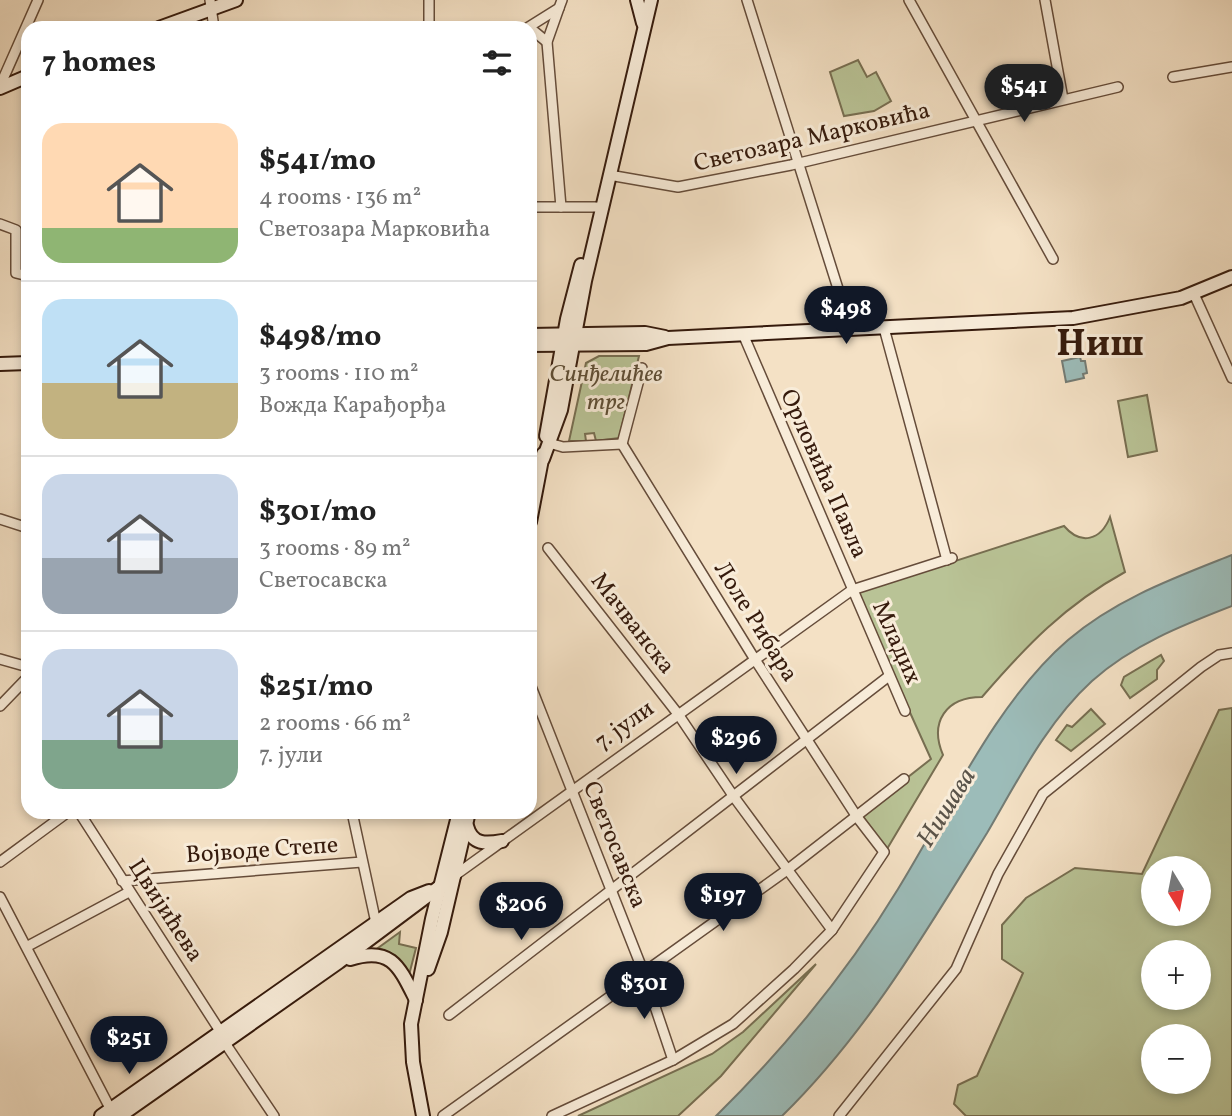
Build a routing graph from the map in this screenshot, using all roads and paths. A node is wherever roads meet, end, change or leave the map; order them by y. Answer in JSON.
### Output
{"nodes":[{"id":1,"x":38,"y":0,"type":"edge"},
{"id":2,"x":236,"y":0,"type":"edge"},
{"id":3,"x":429,"y":0,"type":"edge"},
{"id":4,"x":638,"y":0,"type":"edge"},
{"id":5,"x":651,"y":0,"type":"edge"},
{"id":6,"x":747,"y":0,"type":"edge"},
{"id":7,"x":909,"y":0,"type":"edge"},
{"id":8,"x":1045,"y":0,"type":"edge"},
{"id":9,"x":561,"y":4,"type":"edge"},
{"id":10,"x":211,"y":5,"type":"edge"},
{"id":11,"x":29,"y":21,"type":"edge"},
{"id":12,"x":175,"y":21,"type":"edge"},
{"id":13,"x":429,"y":21,"type":"edge"},
{"id":14,"x":537,"y":22,"type":"edge"},
{"id":15,"x":643,"y":29,"type":"junction"},
{"id":16,"x":537,"y":34,"type":"edge"},
{"id":17,"x":21,"y":39,"type":"edge"},
{"id":18,"x":547,"y":42,"type":"junction"},
{"id":19,"x":1232,"y":67,"type":"edge"},
{"id":20,"x":1173,"y":77,"type":"dead end"},
{"id":21,"x":21,"y":79,"type":"edge"},
{"id":22,"x":0,"y":87,"type":"edge"},
{"id":23,"x":1118,"y":87,"type":"dead end"},
{"id":24,"x":1063,"y":99,"type":"junction"},
{"id":25,"x":978,"y":120,"type":"junction"},
{"id":26,"x":796,"y":164,"type":"junction"},
{"id":27,"x":609,"y":175,"type":"junction"},
{"id":28,"x":537,"y":207,"type":"edge"},
{"id":29,"x":561,"y":207,"type":"junction"},
{"id":30,"x":596,"y":207,"type":"junction"},
{"id":31,"x":0,"y":225,"type":"edge"},
{"id":32,"x":1053,"y":259,"type":"dead end"},
{"id":33,"x":21,"y":274,"type":"edge"},
{"id":34,"x":1232,"y":277,"type":"edge"},
{"id":35,"x":1194,"y":294,"type":"junction"},
{"id":36,"x":840,"y":295,"type":"dead end"},
{"id":37,"x":884,"y":328,"type":"junction"},
{"id":38,"x":743,"y":334,"type":"junction"},
{"id":39,"x":537,"y":336,"type":"edge"},
{"id":40,"x":569,"y":340,"type":"junction"},
{"id":41,"x":537,"y":344,"type":"edge"},
{"id":42,"x":21,"y":363,"type":"edge"},
{"id":43,"x":0,"y":364,"type":"edge"},
{"id":44,"x":642,"y":368,"type":"dead end"},
{"id":45,"x":1232,"y":378,"type":"edge"},
{"id":46,"x":549,"y":443,"type":"junction"},
{"id":47,"x":622,"y":444,"type":"junction"},
{"id":48,"x":538,"y":469,"type":"edge"},
{"id":49,"x":0,"y":519,"type":"edge"},
{"id":50,"x":21,"y":526,"type":"edge"},
{"id":51,"x":548,"y":548,"type":"dead end"},
{"id":52,"x":852,"y":590,"type":"junction"},
{"id":53,"x":1232,"y":653,"type":"edge"},
{"id":54,"x":754,"y":658,"type":"junction"},
{"id":55,"x":0,"y":659,"type":"edge"},
{"id":56,"x":21,"y":665,"type":"edge"},
{"id":57,"x":889,"y":677,"type":"junction"},
{"id":58,"x":21,"y":684,"type":"edge"},
{"id":59,"x":537,"y":702,"type":"edge"},
{"id":60,"x":0,"y":706,"type":"edge"},
{"id":61,"x":905,"y":711,"type":"dead end"},
{"id":62,"x":678,"y":714,"type":"junction"},
{"id":63,"x":808,"y":741,"type":"junction"},
{"id":64,"x":904,"y":779,"type":"dead end"},
{"id":65,"x":571,"y":791,"type":"junction"},
{"id":66,"x":734,"y":797,"type":"junction"},
{"id":67,"x":537,"y":816,"type":"edge"},
{"id":68,"x":857,"y":817,"type":"junction"},
{"id":69,"x":58,"y":819,"type":"edge"},
{"id":70,"x":83,"y":819,"type":"edge"},
{"id":71,"x":353,"y":819,"type":"edge"},
{"id":72,"x":457,"y":819,"type":"edge"},
{"id":73,"x":468,"y":819,"type":"edge"},
{"id":74,"x":532,"y":819,"type":"edge"},
{"id":75,"x":467,"y":826,"type":"junction"},
{"id":76,"x":502,"y":841,"type":"junction"},
{"id":77,"x":0,"y":862,"type":"edge"},
{"id":78,"x":362,"y":862,"type":"junction"},
{"id":79,"x":787,"y":870,"type":"junction"},
{"id":80,"x":454,"y":876,"type":"junction"},
{"id":81,"x":122,"y":881,"type":"junction"},
{"id":82,"x":441,"y":885,"type":"junction"},
{"id":83,"x":129,"y":892,"type":"junction"},
{"id":84,"x":611,"y":892,"type":"junction"},
{"id":85,"x":0,"y":897,"type":"edge"},
{"id":86,"x":4,"y":911,"type":"edge"},
{"id":87,"x":376,"y":923,"type":"junction"},
{"id":88,"x":832,"y":930,"type":"junction"},
{"id":89,"x":28,"y":946,"type":"junction"},
{"id":90,"x":340,"y":962,"type":"junction"},
{"id":91,"x":643,"y":971,"type":"junction"},
{"id":92,"x":417,"y":994,"type":"junction"},
{"id":93,"x":449,"y":1015,"type":"dead end"},
{"id":94,"x":223,"y":1037,"type":"junction"},
{"id":95,"x":673,"y":1060,"type":"junction"},
{"id":96,"x":112,"y":1114,"type":"edge"},
{"id":97,"x":274,"y":1116,"type":"edge"},
{"id":98,"x":423,"y":1116,"type":"edge"},
{"id":99,"x":443,"y":1116,"type":"edge"},
{"id":100,"x":552,"y":1116,"type":"edge"},
{"id":101,"x":839,"y":1116,"type":"edge"}],
"edges":[{"from":1,"to":11,"type":"street"},
{"from":2,"to":10,"type":"main road"},
{"from":3,"to":13,"type":"street"},
{"from":4,"to":15,"type":"main road"},
{"from":5,"to":15,"type":"main road"},
{"from":6,"to":26,"type":"street"},
{"from":7,"to":25,"type":"street"},
{"from":8,"to":24,"type":"street"},
{"from":9,"to":14,"type":"street"},
{"from":9,"to":18,"type":"street"},
{"from":10,"to":12,"type":"main road"},
{"from":15,"to":27,"type":"main road"},
{"from":16,"to":18,"type":"street"},
{"from":17,"to":22,"type":"street"},
{"from":18,"to":29,"type":"street"},
{"from":19,"to":20,"type":"street"},
{"from":21,"to":22,"type":"main road"},
{"from":23,"to":24,"type":"street","name":"Светозара Марковића"},
{"from":24,"to":25,"type":"street","name":"Светозара Марковића"},
{"from":25,"to":26,"type":"street","name":"Светозара Марковића"},
{"from":25,"to":32,"type":"street"},
{"from":26,"to":27,"type":"street","name":"Светозара Марковића"},
{"from":26,"to":36,"type":"street"},
{"from":27,"to":30,"type":"main road"},
{"from":27,"to":40,"type":"main road"},
{"from":28,"to":29,"type":"street"},
{"from":29,"to":30,"type":"street"},
{"from":30,"to":40,"type":"main road"},
{"from":31,"to":33,"type":"street"},
{"from":34,"to":35,"type":"main road"},
{"from":35,"to":37,"type":"main road"},
{"from":35,"to":45,"type":"street"},
{"from":37,"to":38,"type":"main road"},
{"from":37,"to":52,"type":"street","name":"7. јули"},
{"from":38,"to":40,"type":"main road"},
{"from":38,"to":52,"type":"street","name":"Орловића Павла"},
{"from":39,"to":40,"type":"main road"},
{"from":40,"to":41,"type":"main road"},
{"from":40,"to":46,"type":"main road"},
{"from":40,"to":48,"type":"main road"},
{"from":42,"to":43,"type":"main road"},
{"from":44,"to":47,"type":"street"},
{"from":46,"to":47,"type":"street"},
{"from":46,"to":48,"type":"main road"},
{"from":47,"to":54,"type":"street","name":"Лоле Рибара"},
{"from":49,"to":50,"type":"street"},
{"from":51,"to":62,"type":"street","name":"Мачванска"},
{"from":52,"to":54,"type":"street","name":"7. јули"},
{"from":52,"to":57,"type":"street","name":"Младих"},
{"from":53,"to":101,"type":"street"},
{"from":54,"to":62,"type":"street","name":"7. јули"},
{"from":54,"to":63,"type":"street","name":"Лоле Рибара"},
{"from":55,"to":56,"type":"street"},
{"from":57,"to":61,"type":"street","name":"Младих"},
{"from":57,"to":63,"type":"street"},
{"from":58,"to":60,"type":"street"},
{"from":59,"to":65,"type":"street","name":"Светосавска"},
{"from":62,"to":65,"type":"street","name":"7. јули"},
{"from":62,"to":66,"type":"street","name":"Мачванска"},
{"from":63,"to":66,"type":"street"},
{"from":63,"to":68,"type":"street","name":"Лоле Рибара"},
{"from":64,"to":68,"type":"street"},
{"from":65,"to":67,"type":"street","name":"7. јули"},
{"from":65,"to":84,"type":"street","name":"Светосавска"},
{"from":66,"to":79,"type":"street","name":"Мачванска"},
{"from":66,"to":84,"type":"street"},
{"from":68,"to":79,"type":"street"},
{"from":68,"to":88,"type":"street","name":"Лоле Рибара"},
{"from":69,"to":77,"type":"street"},
{"from":70,"to":81,"type":"street","name":"Цвијићева"},
{"from":71,"to":78,"type":"street"},
{"from":72,"to":82,"type":"main road"},
{"from":73,"to":75,"type":"main road"},
{"from":74,"to":76,"type":"street","name":"7. јули"},
{"from":75,"to":76,"type":"main road"},
{"from":75,"to":80,"type":"main road"},
{"from":76,"to":80,"type":"street","name":"7. јули"},
{"from":78,"to":81,"type":"street","name":"Војводе Степе"},
{"from":78,"to":87,"type":"street"},
{"from":79,"to":88,"type":"street","name":"Мачванска"},
{"from":79,"to":91,"type":"street"},
{"from":80,"to":82,"type":"main road","name":"7. јули"},
{"from":80,"to":92,"type":"main road"},
{"from":81,"to":83,"type":"street","name":"Цвијићева"},
{"from":82,"to":87,"type":"main road","name":"7. јули"},
{"from":82,"to":90,"type":"main road","name":"7. јули"},
{"from":82,"to":92,"type":"main road"},
{"from":83,"to":89,"type":"street"},
{"from":83,"to":94,"type":"street","name":"Цвијићева"},
{"from":84,"to":91,"type":"street","name":"Светосавска"},
{"from":84,"to":93,"type":"street"},
{"from":85,"to":86,"type":"street"},
{"from":86,"to":89,"type":"street"},
{"from":87,"to":94,"type":"main road","name":"7. јули"},
{"from":88,"to":95,"type":"street"},
{"from":89,"to":96,"type":"street"},
{"from":90,"to":92,"type":"main road"},
{"from":90,"to":94,"type":"main road","name":"7. јули"},
{"from":91,"to":95,"type":"street","name":"Светосавска"},
{"from":91,"to":99,"type":"street"},
{"from":92,"to":98,"type":"main road"},
{"from":94,"to":96,"type":"main road","name":"7. јули"},
{"from":94,"to":97,"type":"street","name":"Цвијићева"},
{"from":95,"to":100,"type":"street"}]}
